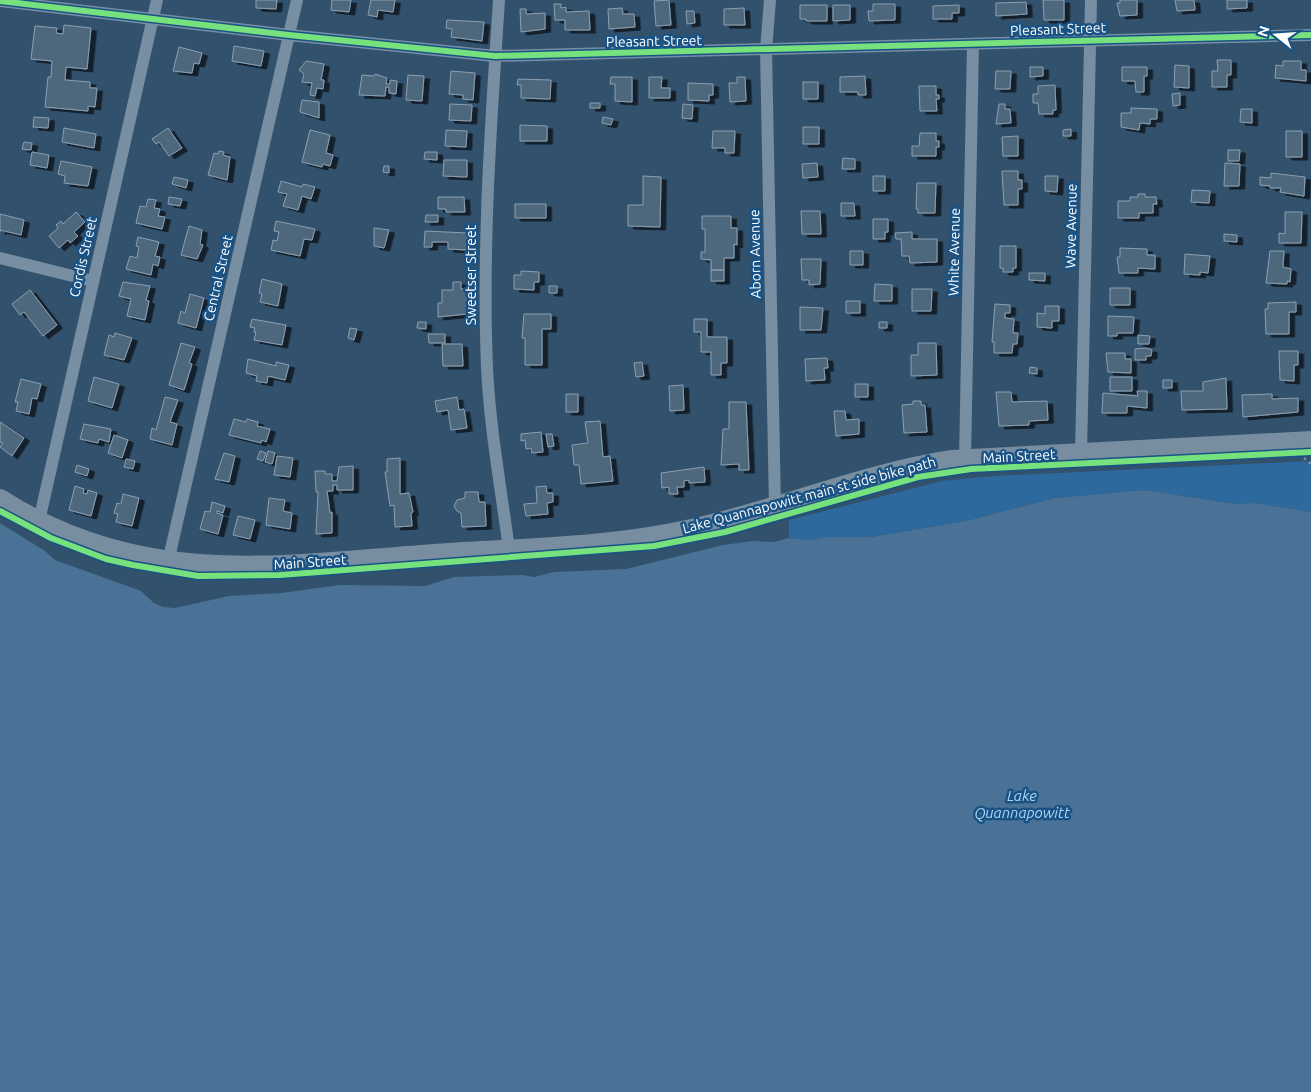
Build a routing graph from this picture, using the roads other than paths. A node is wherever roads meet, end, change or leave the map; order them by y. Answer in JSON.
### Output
{"nodes":[{"id":1,"x":0,"y":0,"type":"edge"},
{"id":2,"x":156,"y":0,"type":"edge"},
{"id":3,"x":297,"y":0,"type":"edge"},
{"id":4,"x":499,"y":0,"type":"edge"},
{"id":5,"x":770,"y":0,"type":"edge"},
{"id":6,"x":1091,"y":0,"type":"edge"},
{"id":7,"x":152,"y":18,"type":"junction"},
{"id":8,"x":288,"y":35,"type":"junction"},
{"id":9,"x":1311,"y":35,"type":"edge"},
{"id":10,"x":1090,"y":41,"type":"junction"},
{"id":11,"x":973,"y":44,"type":"junction"},
{"id":12,"x":766,"y":50,"type":"junction"},
{"id":13,"x":495,"y":56,"type":"junction"},
{"id":14,"x":0,"y":258,"type":"edge"},
{"id":15,"x":93,"y":281,"type":"junction"},
{"id":16,"x":1304,"y":447,"type":"edge"},
{"id":17,"x":1081,"y":453,"type":"junction"},
{"id":18,"x":965,"y":460,"type":"junction"},
{"id":19,"x":0,"y":499,"type":"edge"},
{"id":20,"x":776,"y":507,"type":"junction"},
{"id":21,"x":39,"y":522,"type":"junction"},
{"id":22,"x":509,"y":549,"type":"junction"},
{"id":23,"x":168,"y":562,"type":"junction"}],
"edges":[{"from":1,"to":7,"type":"street","name":"Pleasant Street"},
{"from":2,"to":7,"type":"street","name":"Cordis Street"},
{"from":3,"to":8,"type":"street","name":"Central Street"},
{"from":4,"to":13,"type":"street","name":"Sweetser Street"},
{"from":5,"to":12,"type":"street","name":"Aborn Avenue"},
{"from":6,"to":10,"type":"street","name":"Wave Avenue"},
{"from":7,"to":8,"type":"street","name":"Pleasant Street"},
{"from":7,"to":15,"type":"street","name":"Cordis Street"},
{"from":8,"to":13,"type":"street","name":"Pleasant Street"},
{"from":8,"to":23,"type":"street","name":"Central Street"},
{"from":9,"to":10,"type":"street","name":"Pleasant Street"},
{"from":10,"to":11,"type":"street","name":"Pleasant Street"},
{"from":10,"to":17,"type":"street","name":"Wave Avenue"},
{"from":11,"to":12,"type":"street","name":"Pleasant Street"},
{"from":11,"to":18,"type":"street","name":"White Avenue"},
{"from":12,"to":13,"type":"street","name":"Pleasant Street"},
{"from":12,"to":20,"type":"street","name":"Aborn Avenue"},
{"from":13,"to":22,"type":"street","name":"Sweetser Street"},
{"from":14,"to":15,"type":"street"},
{"from":15,"to":21,"type":"street","name":"Cordis Street"},
{"from":16,"to":17,"type":"main road","name":"Main Street"},
{"from":17,"to":18,"type":"main road","name":"Main Street"},
{"from":18,"to":20,"type":"main road","name":"Main Street"},
{"from":19,"to":21,"type":"main road","name":"Main Street"},
{"from":20,"to":22,"type":"main road","name":"Main Street"},
{"from":21,"to":23,"type":"main road","name":"Main Street"},
{"from":22,"to":23,"type":"main road","name":"Main Street"}]}
